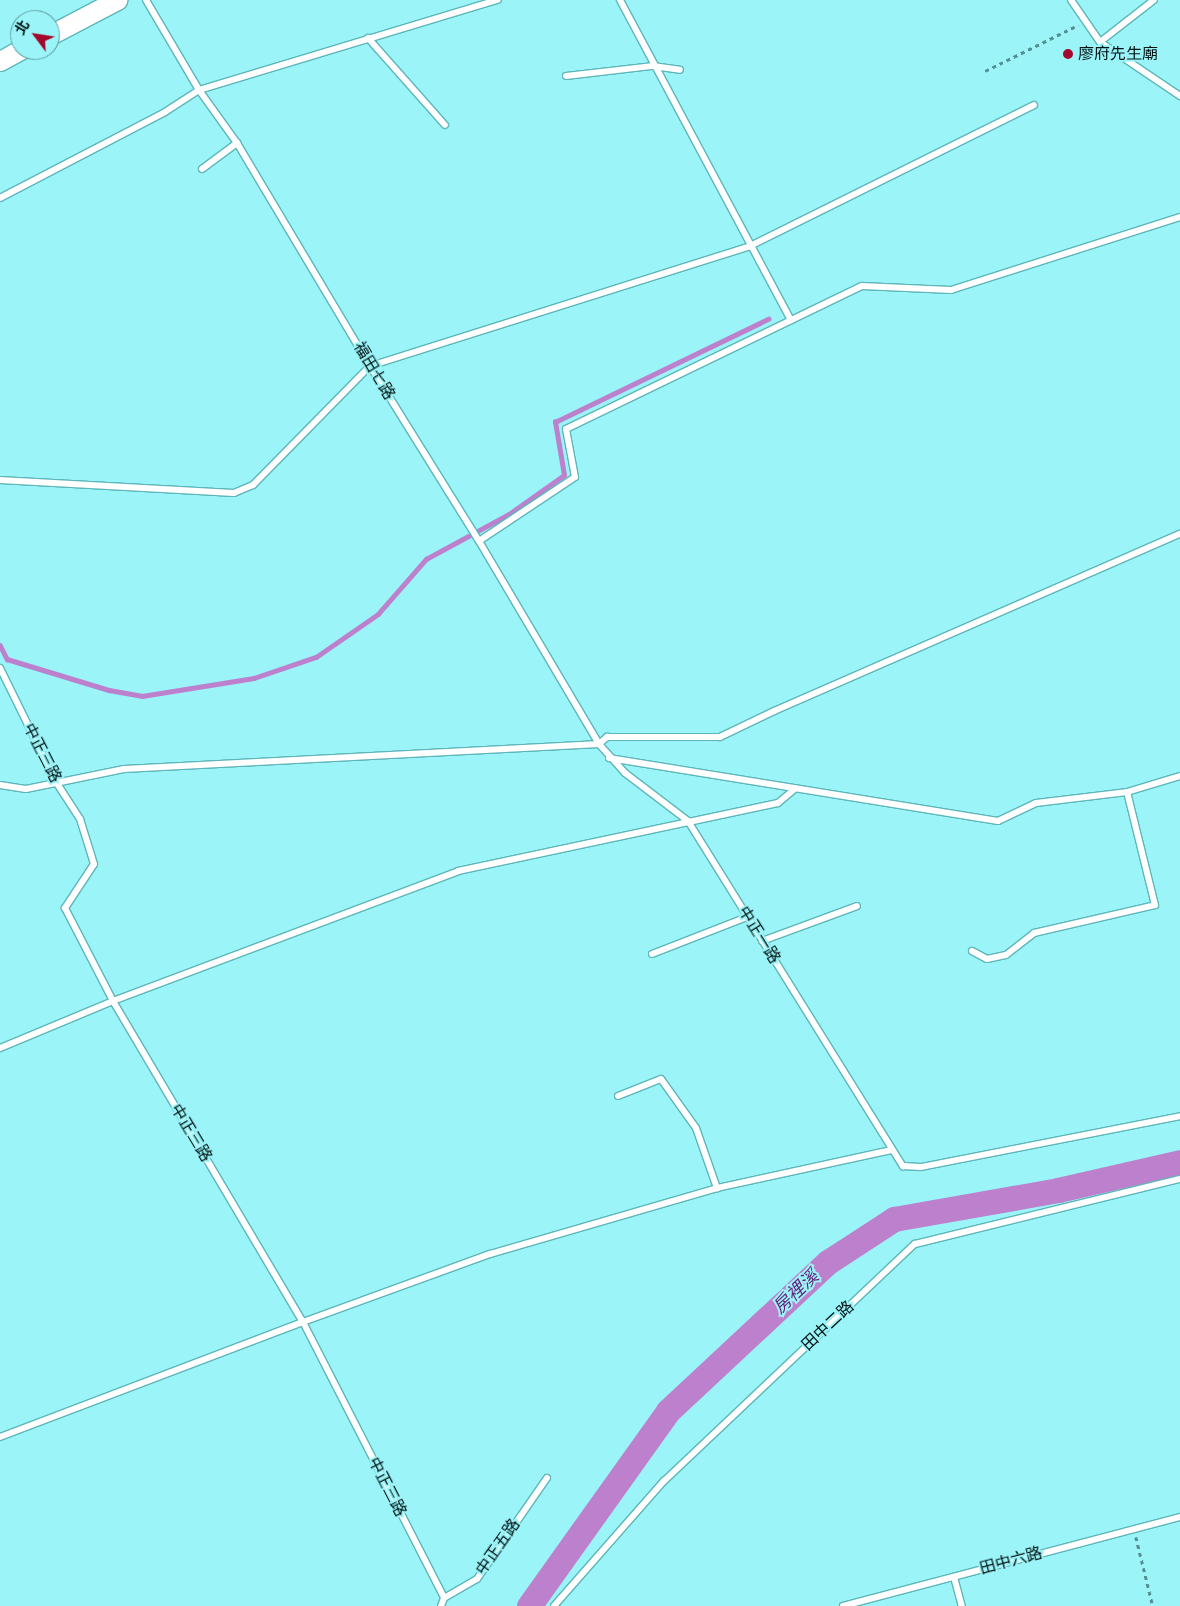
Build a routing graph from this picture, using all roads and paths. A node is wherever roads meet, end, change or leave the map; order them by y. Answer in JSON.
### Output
{"nodes":[{"id":1,"x":117,"y":0,"type":"edge"},
{"id":2,"x":146,"y":0,"type":"edge"},
{"id":3,"x":498,"y":0,"type":"edge"},
{"id":4,"x":620,"y":0,"type":"edge"},
{"id":5,"x":1071,"y":0,"type":"edge"},
{"id":6,"x":1154,"y":0,"type":"edge"},
{"id":7,"x":1086,"y":21,"type":"junction"},
{"id":8,"x":60,"y":30,"type":"edge"},
{"id":9,"x":368,"y":38,"type":"junction"},
{"id":10,"x":1100,"y":42,"type":"junction"},
{"id":11,"x":653,"y":66,"type":"junction"},
{"id":12,"x":680,"y":70,"type":"dead end"},
{"id":13,"x":985,"y":70,"type":"dead end"},
{"id":14,"x":566,"y":76,"type":"dead end"},
{"id":15,"x":199,"y":90,"type":"junction"},
{"id":16,"x":1180,"y":96,"type":"edge"},
{"id":17,"x":1034,"y":105,"type":"dead end"},
{"id":18,"x":445,"y":125,"type":"dead end"},
{"id":19,"x":237,"y":144,"type":"junction"},
{"id":20,"x":202,"y":169,"type":"dead end"},
{"id":21,"x":0,"y":198,"type":"edge"},
{"id":22,"x":1180,"y":217,"type":"edge"},
{"id":23,"x":750,"y":246,"type":"junction"},
{"id":24,"x":791,"y":320,"type":"junction"},
{"id":25,"x":370,"y":366,"type":"junction"},
{"id":26,"x":0,"y":480,"type":"edge"},
{"id":27,"x":1180,"y":534,"type":"edge"},
{"id":28,"x":480,"y":542,"type":"junction"},
{"id":29,"x":0,"y":668,"type":"edge"},
{"id":30,"x":599,"y":744,"type":"junction"},
{"id":31,"x":609,"y":758,"type":"junction"},
{"id":32,"x":1180,"y":776,"type":"edge"},
{"id":33,"x":56,"y":782,"type":"junction"},
{"id":34,"x":0,"y":784,"type":"edge"},
{"id":35,"x":796,"y":788,"type":"junction"},
{"id":36,"x":1127,"y":792,"type":"junction"},
{"id":37,"x":688,"y":821,"type":"junction"},
{"id":38,"x":857,"y":906,"type":"dead end"},
{"id":39,"x":747,"y":917,"type":"junction"},
{"id":40,"x":762,"y":941,"type":"junction"},
{"id":41,"x":972,"y":951,"type":"dead end"},
{"id":42,"x":652,"y":954,"type":"dead end"},
{"id":43,"x":113,"y":1001,"type":"junction"},
{"id":44,"x":0,"y":1048,"type":"edge"},
{"id":45,"x":618,"y":1096,"type":"dead end"},
{"id":46,"x":1180,"y":1116,"type":"edge"},
{"id":47,"x":892,"y":1150,"type":"junction"},
{"id":48,"x":1180,"y":1179,"type":"edge"},
{"id":49,"x":717,"y":1188,"type":"junction"},
{"id":50,"x":302,"y":1322,"type":"junction"},
{"id":51,"x":0,"y":1437,"type":"edge"},
{"id":52,"x":548,"y":1478,"type":"dead end"},
{"id":53,"x":1180,"y":1517,"type":"edge"},
{"id":54,"x":1134,"y":1529,"type":"junction"},
{"id":55,"x":954,"y":1577,"type":"junction"},
{"id":56,"x":444,"y":1598,"type":"junction"},
{"id":57,"x":441,"y":1606,"type":"edge"},
{"id":58,"x":554,"y":1606,"type":"edge"},
{"id":59,"x":843,"y":1606,"type":"edge"},
{"id":60,"x":962,"y":1606,"type":"edge"},
{"id":61,"x":1154,"y":1606,"type":"edge"}],
"edges":[{"from":1,"to":8,"type":"main road"},
{"from":2,"to":15,"type":"lane","name":"福田七路"},
{"from":3,"to":9,"type":"lane"},
{"from":4,"to":11,"type":"lane"},
{"from":5,"to":7,"type":"lane"},
{"from":6,"to":10,"type":"lane"},
{"from":7,"to":10,"type":"lane"},
{"from":7,"to":13,"type":"path"},
{"from":9,"to":15,"type":"lane"},
{"from":9,"to":18,"type":"lane"},
{"from":10,"to":16,"type":"lane"},
{"from":11,"to":12,"type":"lane"},
{"from":11,"to":14,"type":"lane"},
{"from":11,"to":23,"type":"lane"},
{"from":15,"to":19,"type":"lane","name":"福田七路"},
{"from":15,"to":21,"type":"lane"},
{"from":17,"to":23,"type":"lane"},
{"from":19,"to":20,"type":"lane"},
{"from":19,"to":25,"type":"lane","name":"福田七路"},
{"from":22,"to":24,"type":"lane"},
{"from":23,"to":24,"type":"lane"},
{"from":23,"to":25,"type":"lane"},
{"from":24,"to":28,"type":"lane"},
{"from":25,"to":26,"type":"lane"},
{"from":25,"to":28,"type":"lane","name":"福田七路"},
{"from":27,"to":30,"type":"lane"},
{"from":28,"to":30,"type":"lane","name":"福田七路"},
{"from":29,"to":33,"type":"lane","name":"中正三路"},
{"from":30,"to":31,"type":"lane","name":"中正一路"},
{"from":30,"to":33,"type":"lane"},
{"from":31,"to":35,"type":"lane"},
{"from":31,"to":37,"type":"lane","name":"中正一路"},
{"from":32,"to":36,"type":"lane"},
{"from":33,"to":34,"type":"lane"},
{"from":33,"to":43,"type":"lane","name":"中正三路"},
{"from":35,"to":36,"type":"lane"},
{"from":35,"to":37,"type":"lane"},
{"from":36,"to":41,"type":"lane"},
{"from":37,"to":39,"type":"lane","name":"中正一路"},
{"from":37,"to":43,"type":"lane"},
{"from":38,"to":40,"type":"lane"},
{"from":39,"to":40,"type":"lane","name":"中正一路"},
{"from":39,"to":42,"type":"lane"},
{"from":40,"to":47,"type":"lane","name":"中正一路"},
{"from":43,"to":44,"type":"lane"},
{"from":43,"to":50,"type":"lane","name":"中正三路"},
{"from":45,"to":49,"type":"lane"},
{"from":46,"to":47,"type":"lane","name":"中正一路"},
{"from":47,"to":49,"type":"lane"},
{"from":48,"to":58,"type":"lane","name":"田中二路"},
{"from":49,"to":50,"type":"lane"},
{"from":50,"to":51,"type":"lane"},
{"from":50,"to":56,"type":"lane","name":"中正三路"},
{"from":52,"to":56,"type":"lane","name":"中正五路"},
{"from":53,"to":54,"type":"lane","name":"田中六路"},
{"from":54,"to":55,"type":"lane","name":"田中六路"},
{"from":54,"to":61,"type":"path"},
{"from":55,"to":59,"type":"lane","name":"田中六路"},
{"from":55,"to":60,"type":"lane"},
{"from":56,"to":57,"type":"lane"}]}
